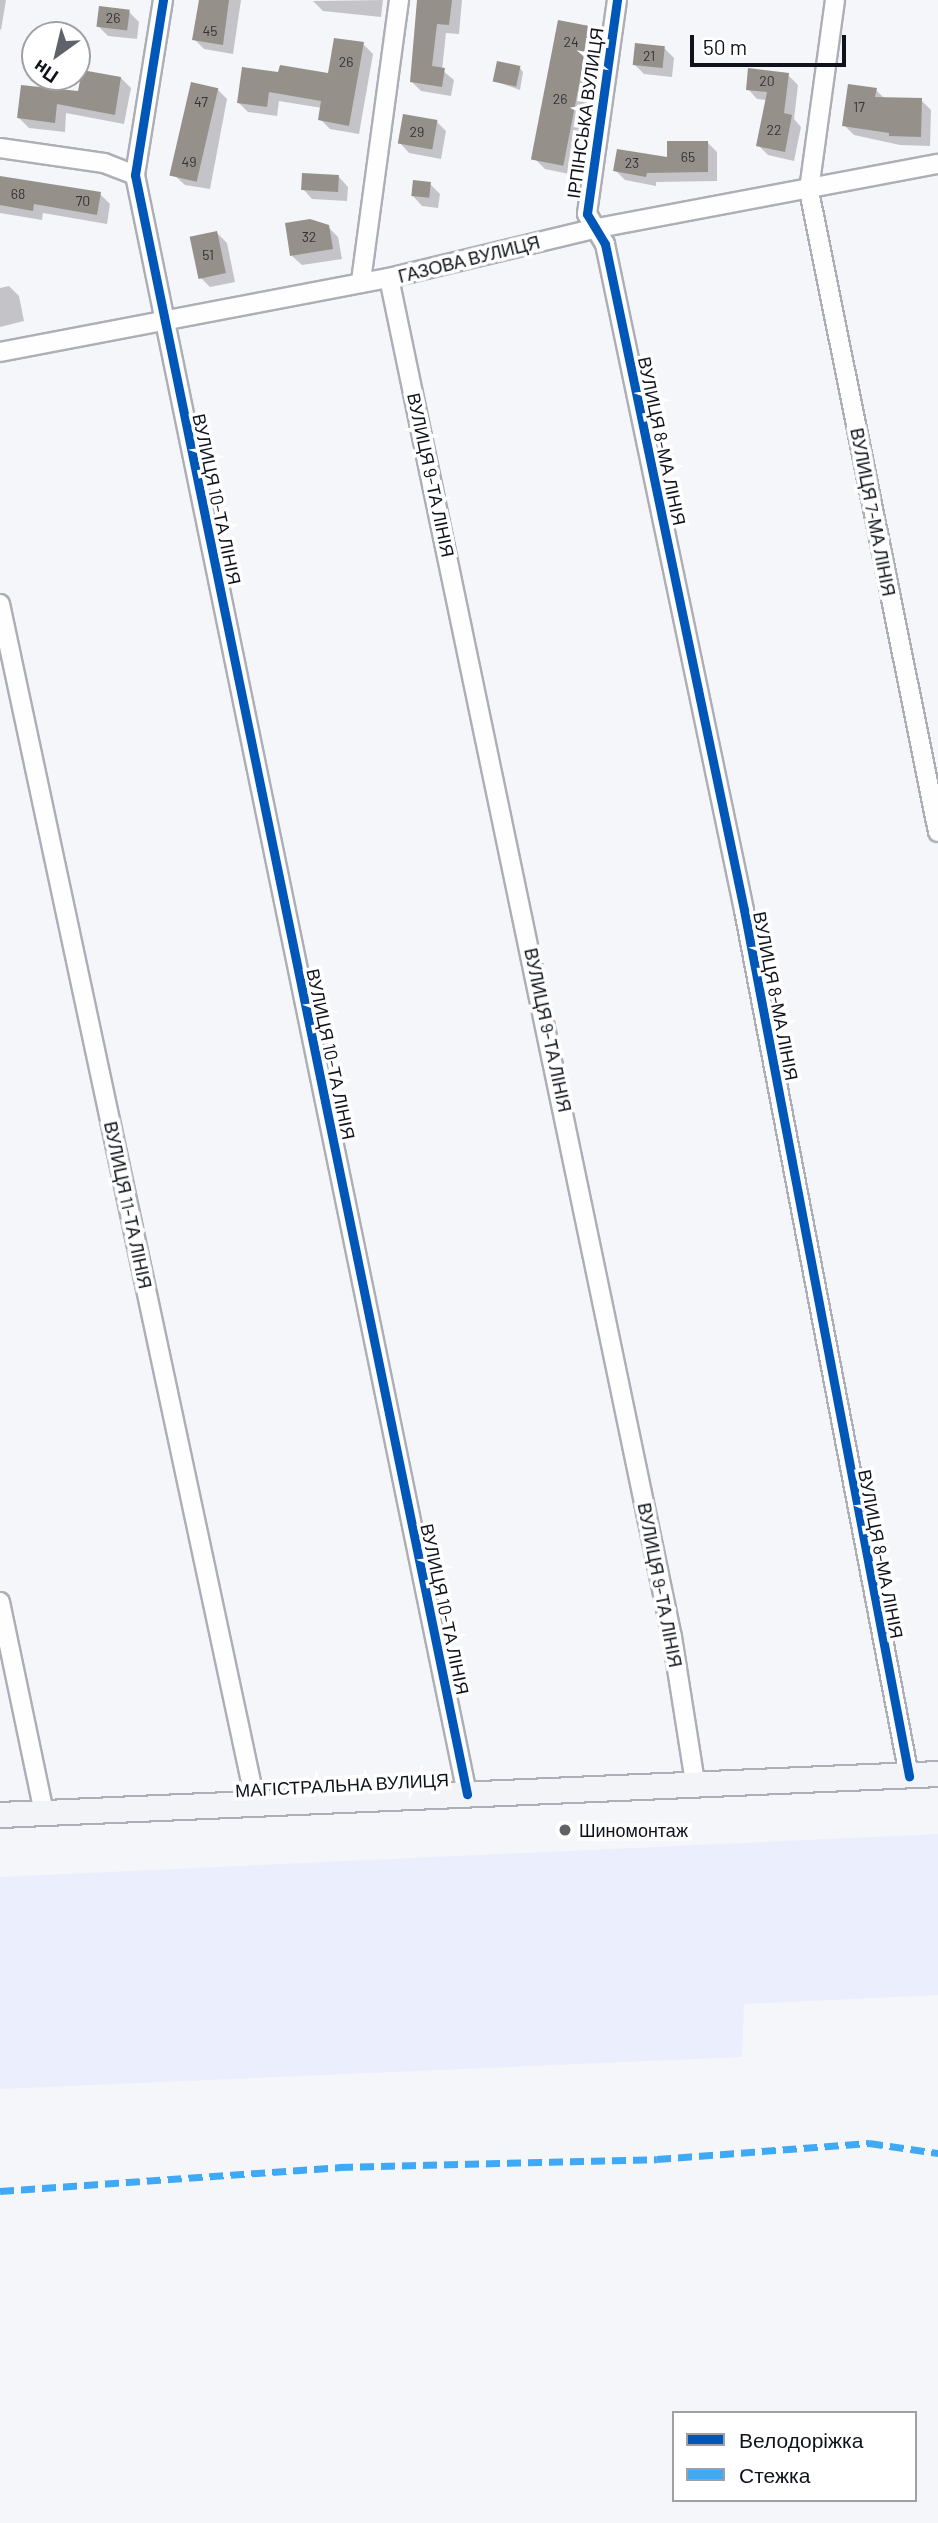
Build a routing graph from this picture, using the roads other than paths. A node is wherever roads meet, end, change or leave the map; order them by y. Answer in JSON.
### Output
{"nodes":[{"id":1,"x":163,"y":0,"type":"edge"},
{"id":2,"x":399,"y":0,"type":"edge"},
{"id":3,"x":617,"y":0,"type":"edge"},
{"id":4,"x":835,"y":0,"type":"edge"},
{"id":5,"x":0,"y":148,"type":"edge"},
{"id":6,"x":938,"y":164,"type":"edge"},
{"id":7,"x":135,"y":175,"type":"junction"},
{"id":8,"x":809,"y":191,"type":"junction"},
{"id":9,"x":593,"y":229,"type":"junction"},
{"id":10,"x":389,"y":278,"type":"junction"},
{"id":11,"x":361,"y":281,"type":"junction"},
{"id":12,"x":164,"y":320,"type":"junction"},
{"id":13,"x":0,"y":352,"type":"edge"},
{"id":14,"x":0,"y":604,"type":"edge"},
{"id":15,"x":938,"y":832,"type":"edge"},
{"id":16,"x":0,"y":1602,"type":"edge"},
{"id":17,"x":938,"y":1774,"type":"edge"},
{"id":18,"x":909,"y":1776,"type":"junction"},
{"id":19,"x":695,"y":1783,"type":"junction"},
{"id":20,"x":467,"y":1794,"type":"junction"},
{"id":21,"x":256,"y":1805,"type":"junction"},
{"id":22,"x":44,"y":1813,"type":"junction"},
{"id":23,"x":0,"y":1815,"type":"edge"}],
"edges":[{"from":1,"to":7,"type":"street"},
{"from":2,"to":11,"type":"street"},
{"from":3,"to":9,"type":"street","name":"ІРПІНСЬКА ВУЛИЦЯ"},
{"from":4,"to":8,"type":"street","name":"ВУЛИЦЯ 7-МА ЛІНІЯ"},
{"from":5,"to":7,"type":"street"},
{"from":6,"to":8,"type":"street","name":"ГАЗОВА ВУЛИЦЯ"},
{"from":7,"to":12,"type":"street","name":"ВУЛИЦЯ 10-ТА ЛІНІЯ"},
{"from":8,"to":9,"type":"street","name":"ГАЗОВА ВУЛИЦЯ"},
{"from":8,"to":15,"type":"street","name":"ВУЛИЦЯ 7-МА ЛІНІЯ"},
{"from":9,"to":10,"type":"street","name":"ГАЗОВА ВУЛИЦЯ"},
{"from":9,"to":18,"type":"street","name":"ВУЛИЦЯ 8-МА ЛІНІЯ"},
{"from":10,"to":11,"type":"street","name":"ГАЗОВА ВУЛИЦЯ"},
{"from":10,"to":19,"type":"street","name":"ВУЛИЦЯ 9-ТА ЛІНІЯ"},
{"from":11,"to":12,"type":"street","name":"ГАЗОВА ВУЛИЦЯ"},
{"from":12,"to":13,"type":"street","name":"ГАЗОВА ВУЛИЦЯ"},
{"from":12,"to":20,"type":"street","name":"ВУЛИЦЯ 10-ТА ЛІНІЯ"},
{"from":14,"to":21,"type":"street","name":"ВУЛИЦЯ 11-ТА ЛІНІЯ"},
{"from":16,"to":22,"type":"street"},
{"from":17,"to":18,"type":"street","name":"МАГІСТРАЛЬНА ВУЛИЦЯ"},
{"from":18,"to":19,"type":"street","name":"МАГІСТРАЛЬНА ВУЛИЦЯ"},
{"from":19,"to":20,"type":"street","name":"МАГІСТРАЛЬНА ВУЛИЦЯ"},
{"from":20,"to":21,"type":"street","name":"МАГІСТРАЛЬНА ВУЛИЦЯ"},
{"from":21,"to":22,"type":"street","name":"МАГІСТРАЛЬНА ВУЛИЦЯ"},
{"from":22,"to":23,"type":"street","name":"МАГІСТРАЛЬНА ВУЛИЦЯ"}]}
